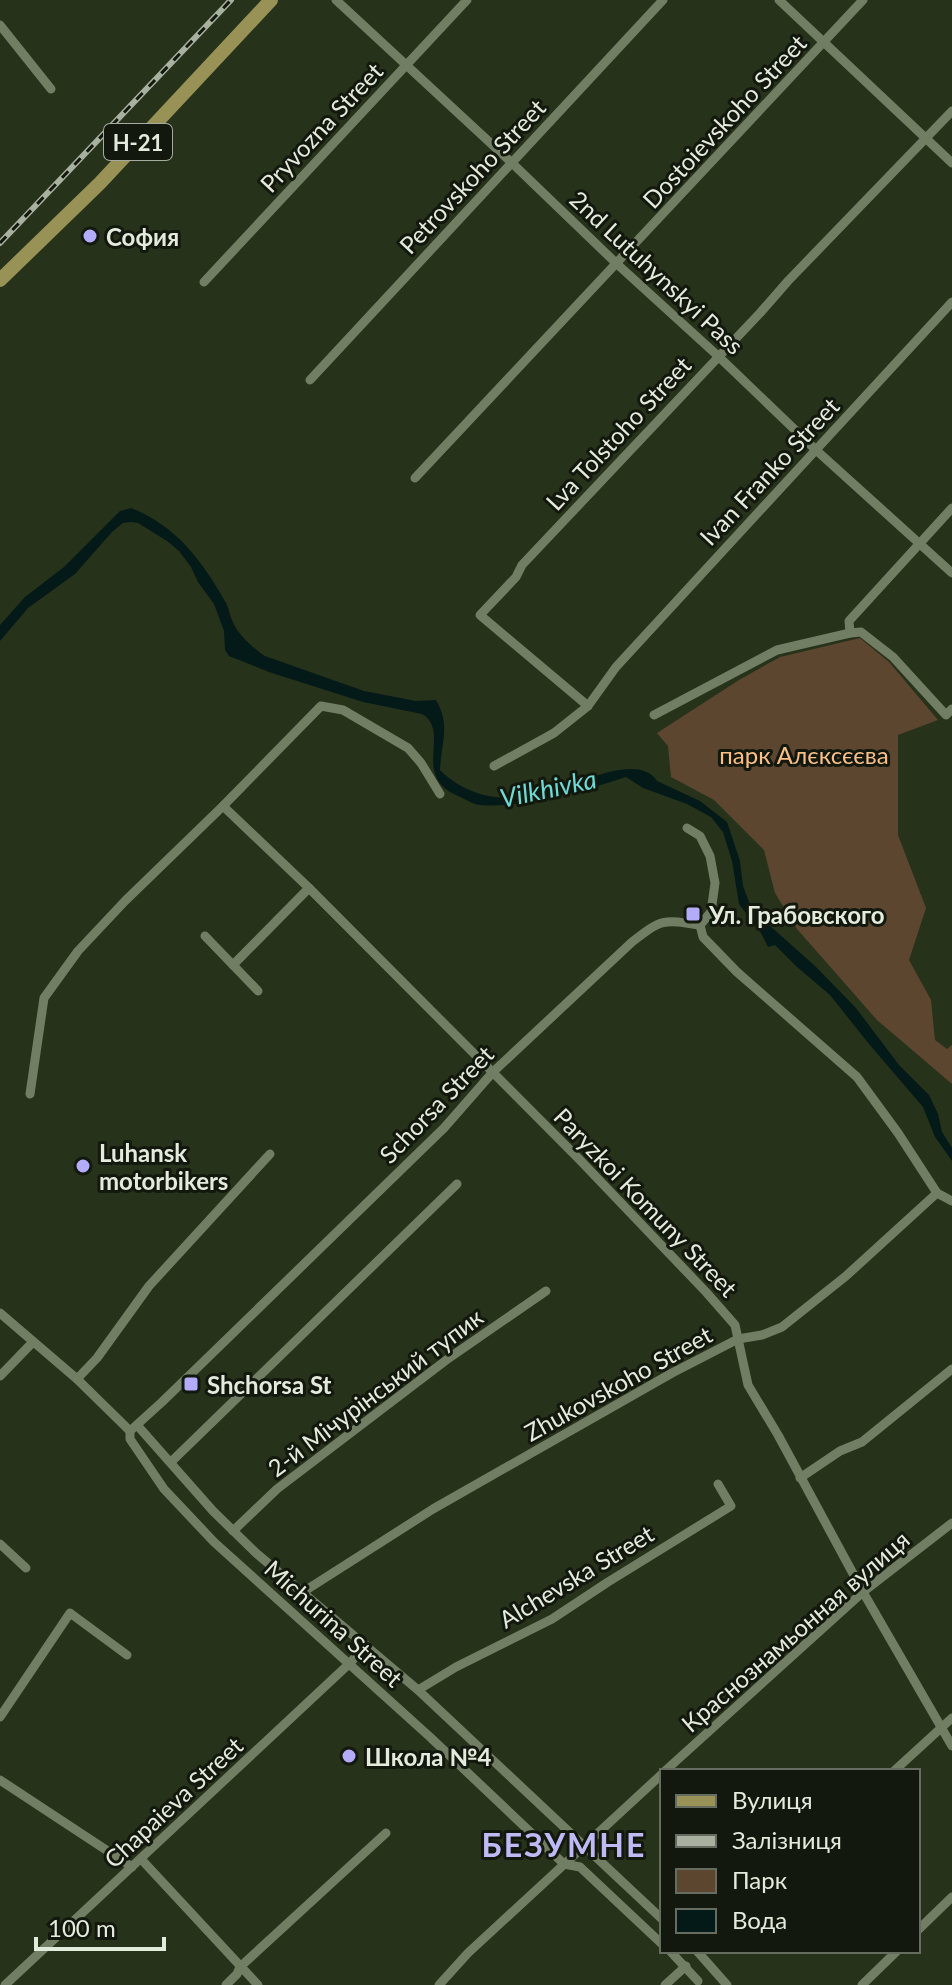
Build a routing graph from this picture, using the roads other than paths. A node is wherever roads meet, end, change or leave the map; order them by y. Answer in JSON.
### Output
{"nodes":[{"id":1,"x":271,"y":0,"type":"edge"},
{"id":2,"x":336,"y":0,"type":"edge"},
{"id":3,"x":467,"y":0,"type":"edge"},
{"id":4,"x":663,"y":0,"type":"edge"},
{"id":5,"x":779,"y":0,"type":"edge"},
{"id":6,"x":863,"y":0,"type":"edge"},
{"id":7,"x":0,"y":25,"type":"edge"},
{"id":8,"x":824,"y":43,"type":"junction"},
{"id":9,"x":406,"y":65,"type":"junction"},
{"id":10,"x":51,"y":89,"type":"dead end"},
{"id":11,"x":952,"y":111,"type":"edge"},
{"id":12,"x":926,"y":140,"type":"junction"},
{"id":13,"x":512,"y":163,"type":"junction"},
{"id":14,"x":952,"y":163,"type":"edge"},
{"id":15,"x":617,"y":264,"type":"junction"},
{"id":16,"x":0,"y":280,"type":"edge"},
{"id":17,"x":204,"y":282,"type":"dead end"},
{"id":18,"x":952,"y":302,"type":"edge"},
{"id":19,"x":718,"y":356,"type":"junction"},
{"id":20,"x":310,"y":380,"type":"dead end"},
{"id":21,"x":816,"y":450,"type":"junction"},
{"id":22,"x":415,"y":478,"type":"dead end"},
{"id":23,"x":952,"y":508,"type":"edge"},
{"id":24,"x":919,"y":543,"type":"junction"},
{"id":25,"x":952,"y":573,"type":"edge"},
{"id":26,"x":850,"y":633,"type":"junction"},
{"id":27,"x":588,"y":706,"type":"junction"},
{"id":28,"x":949,"y":712,"type":"edge"},
{"id":29,"x":654,"y":715,"type":"dead end"},
{"id":30,"x":494,"y":766,"type":"dead end"},
{"id":31,"x":440,"y":794,"type":"dead end"},
{"id":32,"x":223,"y":806,"type":"junction"},
{"id":33,"x":687,"y":828,"type":"dead end"},
{"id":34,"x":309,"y":888,"type":"junction"},
{"id":35,"x":700,"y":925,"type":"junction"},
{"id":36,"x":205,"y":936,"type":"dead end"},
{"id":37,"x":233,"y":965,"type":"junction"},
{"id":38,"x":258,"y":991,"type":"dead end"},
{"id":39,"x":493,"y":1072,"type":"junction"},
{"id":40,"x":30,"y":1094,"type":"dead end"},
{"id":41,"x":270,"y":1154,"type":"dead end"},
{"id":42,"x":457,"y":1184,"type":"dead end"},
{"id":43,"x":937,"y":1193,"type":"junction"},
{"id":44,"x":952,"y":1201,"type":"edge"},
{"id":45,"x":546,"y":1291,"type":"dead end"},
{"id":46,"x":0,"y":1313,"type":"edge"},
{"id":47,"x":738,"y":1339,"type":"junction"},
{"id":48,"x":33,"y":1342,"type":"junction"},
{"id":49,"x":952,"y":1369,"type":"edge"},
{"id":50,"x":0,"y":1376,"type":"edge"},
{"id":51,"x":77,"y":1379,"type":"junction"},
{"id":52,"x":134,"y":1428,"type":"junction"},
{"id":53,"x":171,"y":1462,"type":"junction"},
{"id":54,"x":800,"y":1478,"type":"junction"},
{"id":55,"x":718,"y":1484,"type":"dead end"},
{"id":56,"x":952,"y":1523,"type":"edge"},
{"id":57,"x":233,"y":1531,"type":"junction"},
{"id":58,"x":0,"y":1544,"type":"edge"},
{"id":59,"x":26,"y":1568,"type":"dead end"},
{"id":60,"x":303,"y":1592,"type":"junction"},
{"id":61,"x":863,"y":1592,"type":"junction"},
{"id":62,"x":366,"y":1645,"type":"junction"},
{"id":63,"x":127,"y":1655,"type":"dead end"},
{"id":64,"x":350,"y":1663,"type":"junction"},
{"id":65,"x":418,"y":1690,"type":"junction"},
{"id":66,"x":0,"y":1717,"type":"edge"},
{"id":67,"x":952,"y":1718,"type":"edge"},
{"id":68,"x":941,"y":1729,"type":"junction"},
{"id":69,"x":952,"y":1746,"type":"edge"},
{"id":70,"x":666,"y":1769,"type":"edge"},
{"id":71,"x":896,"y":1769,"type":"edge"},
{"id":72,"x":660,"y":1775,"type":"edge"},
{"id":73,"x":0,"y":1780,"type":"edge"},
{"id":74,"x":386,"y":1833,"type":"dead end"},
{"id":75,"x":583,"y":1845,"type":"junction"},
{"id":76,"x":141,"y":1859,"type":"junction"},
{"id":77,"x":564,"y":1864,"type":"junction"},
{"id":78,"x":132,"y":1867,"type":"junction"},
{"id":79,"x":952,"y":1897,"type":"edge"},
{"id":80,"x":660,"y":1917,"type":"edge"},
{"id":81,"x":920,"y":1928,"type":"edge"},
{"id":82,"x":660,"y":1942,"type":"edge"},
{"id":83,"x":672,"y":1953,"type":"edge"},
{"id":84,"x":699,"y":1953,"type":"edge"},
{"id":85,"x":895,"y":1953,"type":"edge"},
{"id":86,"x":686,"y":1966,"type":"junction"},
{"id":87,"x":240,"y":1967,"type":"junction"},
{"id":88,"x":698,"y":1981,"type":"dead end"},
{"id":89,"x":5,"y":1985,"type":"edge"},
{"id":90,"x":226,"y":1985,"type":"edge"},
{"id":91,"x":258,"y":1985,"type":"edge"},
{"id":92,"x":439,"y":1985,"type":"edge"},
{"id":93,"x":665,"y":1985,"type":"edge"},
{"id":94,"x":727,"y":1985,"type":"edge"},
{"id":95,"x":862,"y":1985,"type":"edge"}],
"edges":[{"from":1,"to":16,"type":"main road","number":"Н-21"},
{"from":2,"to":9,"type":"street","name":"2nd Lutuhynskyi Pass"},
{"from":3,"to":9,"type":"street","name":"Pryvozna Street"},
{"from":4,"to":13,"type":"street","name":"Petrovskoho Street"},
{"from":5,"to":8,"type":"street"},
{"from":6,"to":8,"type":"street","name":"Dostoievskoho Street"},
{"from":7,"to":10,"type":"street"},
{"from":8,"to":12,"type":"street"},
{"from":8,"to":15,"type":"street","name":"Dostoievskoho Street"},
{"from":9,"to":13,"type":"street","name":"2nd Lutuhynskyi Pass"},
{"from":9,"to":17,"type":"street","name":"Pryvozna Street"},
{"from":11,"to":12,"type":"street","name":"Lva Tolstoho Street"},
{"from":12,"to":14,"type":"street"},
{"from":12,"to":19,"type":"street","name":"Lva Tolstoho Street"},
{"from":13,"to":15,"type":"street","name":"2nd Lutuhynskyi Pass"},
{"from":13,"to":20,"type":"street","name":"Petrovskoho Street"},
{"from":15,"to":19,"type":"street","name":"2nd Lutuhynskyi Pass"},
{"from":15,"to":22,"type":"street","name":"Dostoievskoho Street"},
{"from":18,"to":21,"type":"street","name":"Ivan Franko Street"},
{"from":19,"to":21,"type":"street","name":"2nd Lutuhynskyi Pass"},
{"from":19,"to":27,"type":"street","name":"Lva Tolstoho Street"},
{"from":21,"to":24,"type":"street","name":"2nd Lutuhynskyi Pass"},
{"from":21,"to":27,"type":"street","name":"Ivan Franko Street"},
{"from":23,"to":24,"type":"street"},
{"from":24,"to":25,"type":"street","name":"2nd Lutuhynskyi Pass"},
{"from":24,"to":26,"type":"street"},
{"from":26,"to":28,"type":"street"},
{"from":26,"to":29,"type":"street"},
{"from":27,"to":30,"type":"street","name":"Ivan Franko Street"},
{"from":31,"to":32,"type":"street"},
{"from":32,"to":34,"type":"street","name":"Paryzkoi Komuny Street"},
{"from":32,"to":40,"type":"street"},
{"from":33,"to":35,"type":"street"},
{"from":34,"to":37,"type":"street"},
{"from":34,"to":39,"type":"street","name":"Paryzkoi Komuny Street"},
{"from":35,"to":39,"type":"street","name":"Schorsa Street"},
{"from":35,"to":43,"type":"street"},
{"from":36,"to":37,"type":"street"},
{"from":37,"to":38,"type":"street"},
{"from":39,"to":47,"type":"street","name":"Paryzkoi Komuny Street"},
{"from":39,"to":52,"type":"street","name":"Schorsa Street"},
{"from":41,"to":51,"type":"street"},
{"from":42,"to":53,"type":"street"},
{"from":43,"to":44,"type":"street"},
{"from":43,"to":47,"type":"street","name":"Zhukovskoho Street"},
{"from":45,"to":57,"type":"street","name":"2-й Мічурінський тупик"},
{"from":46,"to":48,"type":"street","name":"Michurina Street"},
{"from":47,"to":54,"type":"street","name":"Paryzkoi Komuny Street"},
{"from":47,"to":60,"type":"street","name":"Zhukovskoho Street"},
{"from":48,"to":50,"type":"street"},
{"from":48,"to":51,"type":"street","name":"Michurina Street"},
{"from":49,"to":54,"type":"street"},
{"from":51,"to":52,"type":"street","name":"Michurina Street"},
{"from":52,"to":53,"type":"street","name":"Michurina Street"},
{"from":52,"to":64,"type":"street","name":"Michurina Street"},
{"from":53,"to":57,"type":"street","name":"Michurina Street"},
{"from":54,"to":61,"type":"street","name":"Paryzkoi Komuny Street"},
{"from":55,"to":65,"type":"street","name":"Alchevska Street"},
{"from":56,"to":61,"type":"street","name":"Краснознамьонная вулиця"},
{"from":57,"to":60,"type":"street","name":"Michurina Street"},
{"from":58,"to":59,"type":"street"},
{"from":60,"to":62,"type":"street","name":"Michurina Street"},
{"from":61,"to":68,"type":"street","name":"Paryzkoi Komuny Street"},
{"from":61,"to":70,"type":"street","name":"Краснознамьонная вулиця"},
{"from":62,"to":64,"type":"street","name":"Chapaieva Street"},
{"from":62,"to":65,"type":"street","name":"Michurina Street"},
{"from":63,"to":66,"type":"street"},
{"from":64,"to":76,"type":"street","name":"Chapaieva Street"},
{"from":64,"to":77,"type":"street","name":"Michurina Street"},
{"from":65,"to":75,"type":"street","name":"Michurina Street"},
{"from":67,"to":68,"type":"street"},
{"from":68,"to":69,"type":"street","name":"Paryzkoi Komuny Street"},
{"from":68,"to":71,"type":"street"},
{"from":72,"to":75,"type":"street","name":"Краснознамьонная вулиця"},
{"from":73,"to":78,"type":"street"},
{"from":74,"to":87,"type":"street"},
{"from":75,"to":77,"type":"street","name":"Краснознамьонная вулиця"},
{"from":75,"to":80,"type":"street","name":"Michurina Street"},
{"from":76,"to":78,"type":"street","name":"Chapaieva Street"},
{"from":76,"to":87,"type":"street"},
{"from":77,"to":82,"type":"street","name":"Michurina Street"},
{"from":77,"to":92,"type":"street","name":"Краснознамьонная вулиця"},
{"from":78,"to":89,"type":"street","name":"Chapaieva Street"},
{"from":79,"to":81,"type":"street"},
{"from":83,"to":86,"type":"street"},
{"from":84,"to":94,"type":"street"},
{"from":85,"to":95,"type":"street"},
{"from":86,"to":88,"type":"street"},
{"from":86,"to":93,"type":"street"},
{"from":87,"to":90,"type":"street"},
{"from":87,"to":91,"type":"street"}]}
